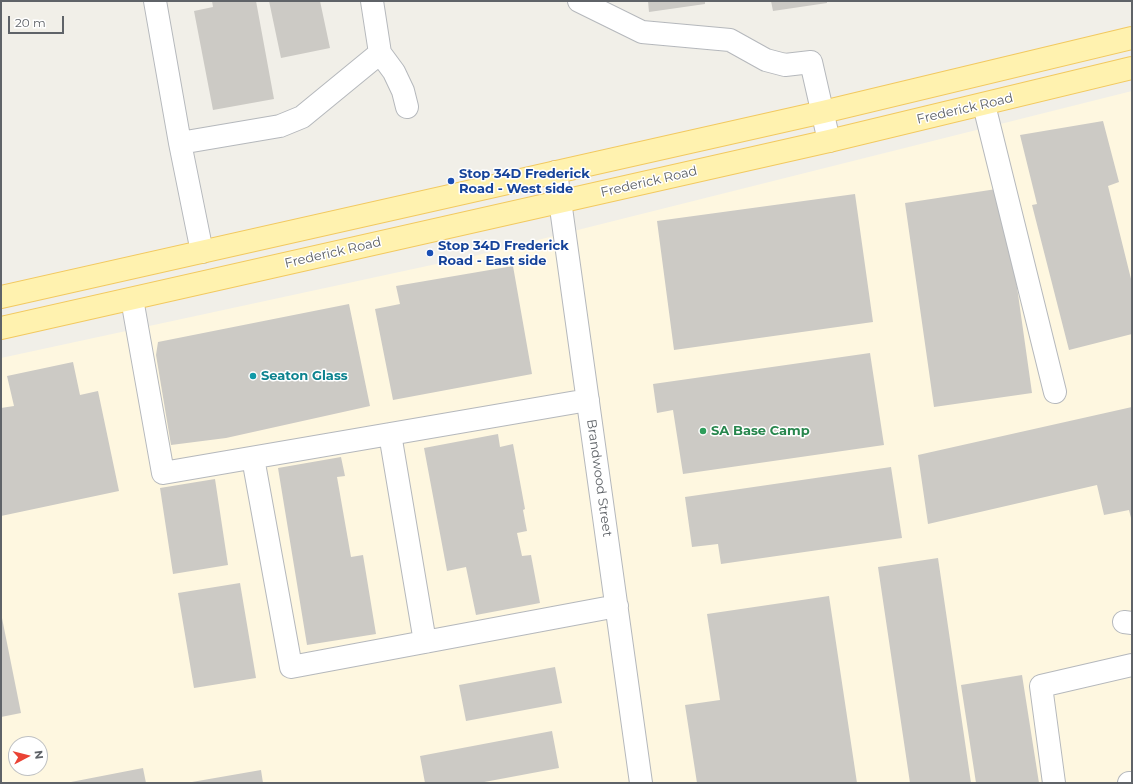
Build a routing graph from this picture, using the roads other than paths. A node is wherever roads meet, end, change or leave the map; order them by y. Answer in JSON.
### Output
{"nodes":[{"id":1,"x":155,"y":1,"type":"edge"},
{"id":2,"x":372,"y":1,"type":"edge"},
{"id":3,"x":579,"y":1,"type":"edge"},
{"id":4,"x":1132,"y":38,"type":"edge"},
{"id":5,"x":380,"y":53,"type":"junction"},
{"id":6,"x":1132,"y":68,"type":"edge"},
{"id":7,"x":984,"y":105,"type":"junction"},
{"id":8,"x":407,"y":107,"type":"dead end"},
{"id":9,"x":823,"y":112,"type":"junction"},
{"id":10,"x":829,"y":141,"type":"junction"},
{"id":11,"x":180,"y":143,"type":"junction"},
{"id":12,"x":556,"y":172,"type":"junction"},
{"id":13,"x":560,"y":202,"type":"junction"},
{"id":14,"x":202,"y":252,"type":"junction"},
{"id":15,"x":1,"y":297,"type":"edge"},
{"id":16,"x":132,"y":298,"type":"junction"},
{"id":17,"x":1,"y":328,"type":"edge"},
{"id":18,"x":1055,"y":392,"type":"dead end"},
{"id":19,"x":588,"y":400,"type":"junction"},
{"id":20,"x":390,"y":434,"type":"junction"},
{"id":21,"x":253,"y":458,"type":"junction"},
{"id":22,"x":616,"y":606,"type":"junction"},
{"id":23,"x":424,"y":642,"type":"junction"},
{"id":24,"x":1132,"y":665,"type":"edge"},
{"id":25,"x":641,"y":783,"type":"edge"},
{"id":26,"x":1054,"y":783,"type":"edge"}],
"edges":[{"from":1,"to":11,"type":"street"},
{"from":2,"to":5,"type":"street"},
{"from":3,"to":9,"type":"street"},
{"from":4,"to":9,"type":"main road"},
{"from":5,"to":8,"type":"street"},
{"from":5,"to":11,"type":"street"},
{"from":6,"to":7,"type":"main road","name":"Frederick Road"},
{"from":7,"to":10,"type":"main road","name":"Frederick Road"},
{"from":7,"to":18,"type":"street"},
{"from":9,"to":10,"type":"street"},
{"from":9,"to":12,"type":"main road"},
{"from":10,"to":13,"type":"main road","name":"Frederick Road"},
{"from":11,"to":14,"type":"street"},
{"from":12,"to":13,"type":"street","name":"Brandwood Street"},
{"from":12,"to":14,"type":"main road"},
{"from":13,"to":16,"type":"main road","name":"Frederick Road"},
{"from":13,"to":19,"type":"street","name":"Brandwood Street"},
{"from":14,"to":15,"type":"main road"},
{"from":16,"to":17,"type":"main road","name":"Frederick Road"},
{"from":16,"to":21,"type":"street"},
{"from":19,"to":20,"type":"street"},
{"from":19,"to":22,"type":"street","name":"Brandwood Street"},
{"from":20,"to":21,"type":"street"},
{"from":20,"to":23,"type":"street"},
{"from":21,"to":23,"type":"street"},
{"from":22,"to":23,"type":"street"},
{"from":22,"to":25,"type":"street","name":"Brandwood Street"},
{"from":24,"to":26,"type":"street"}]}
